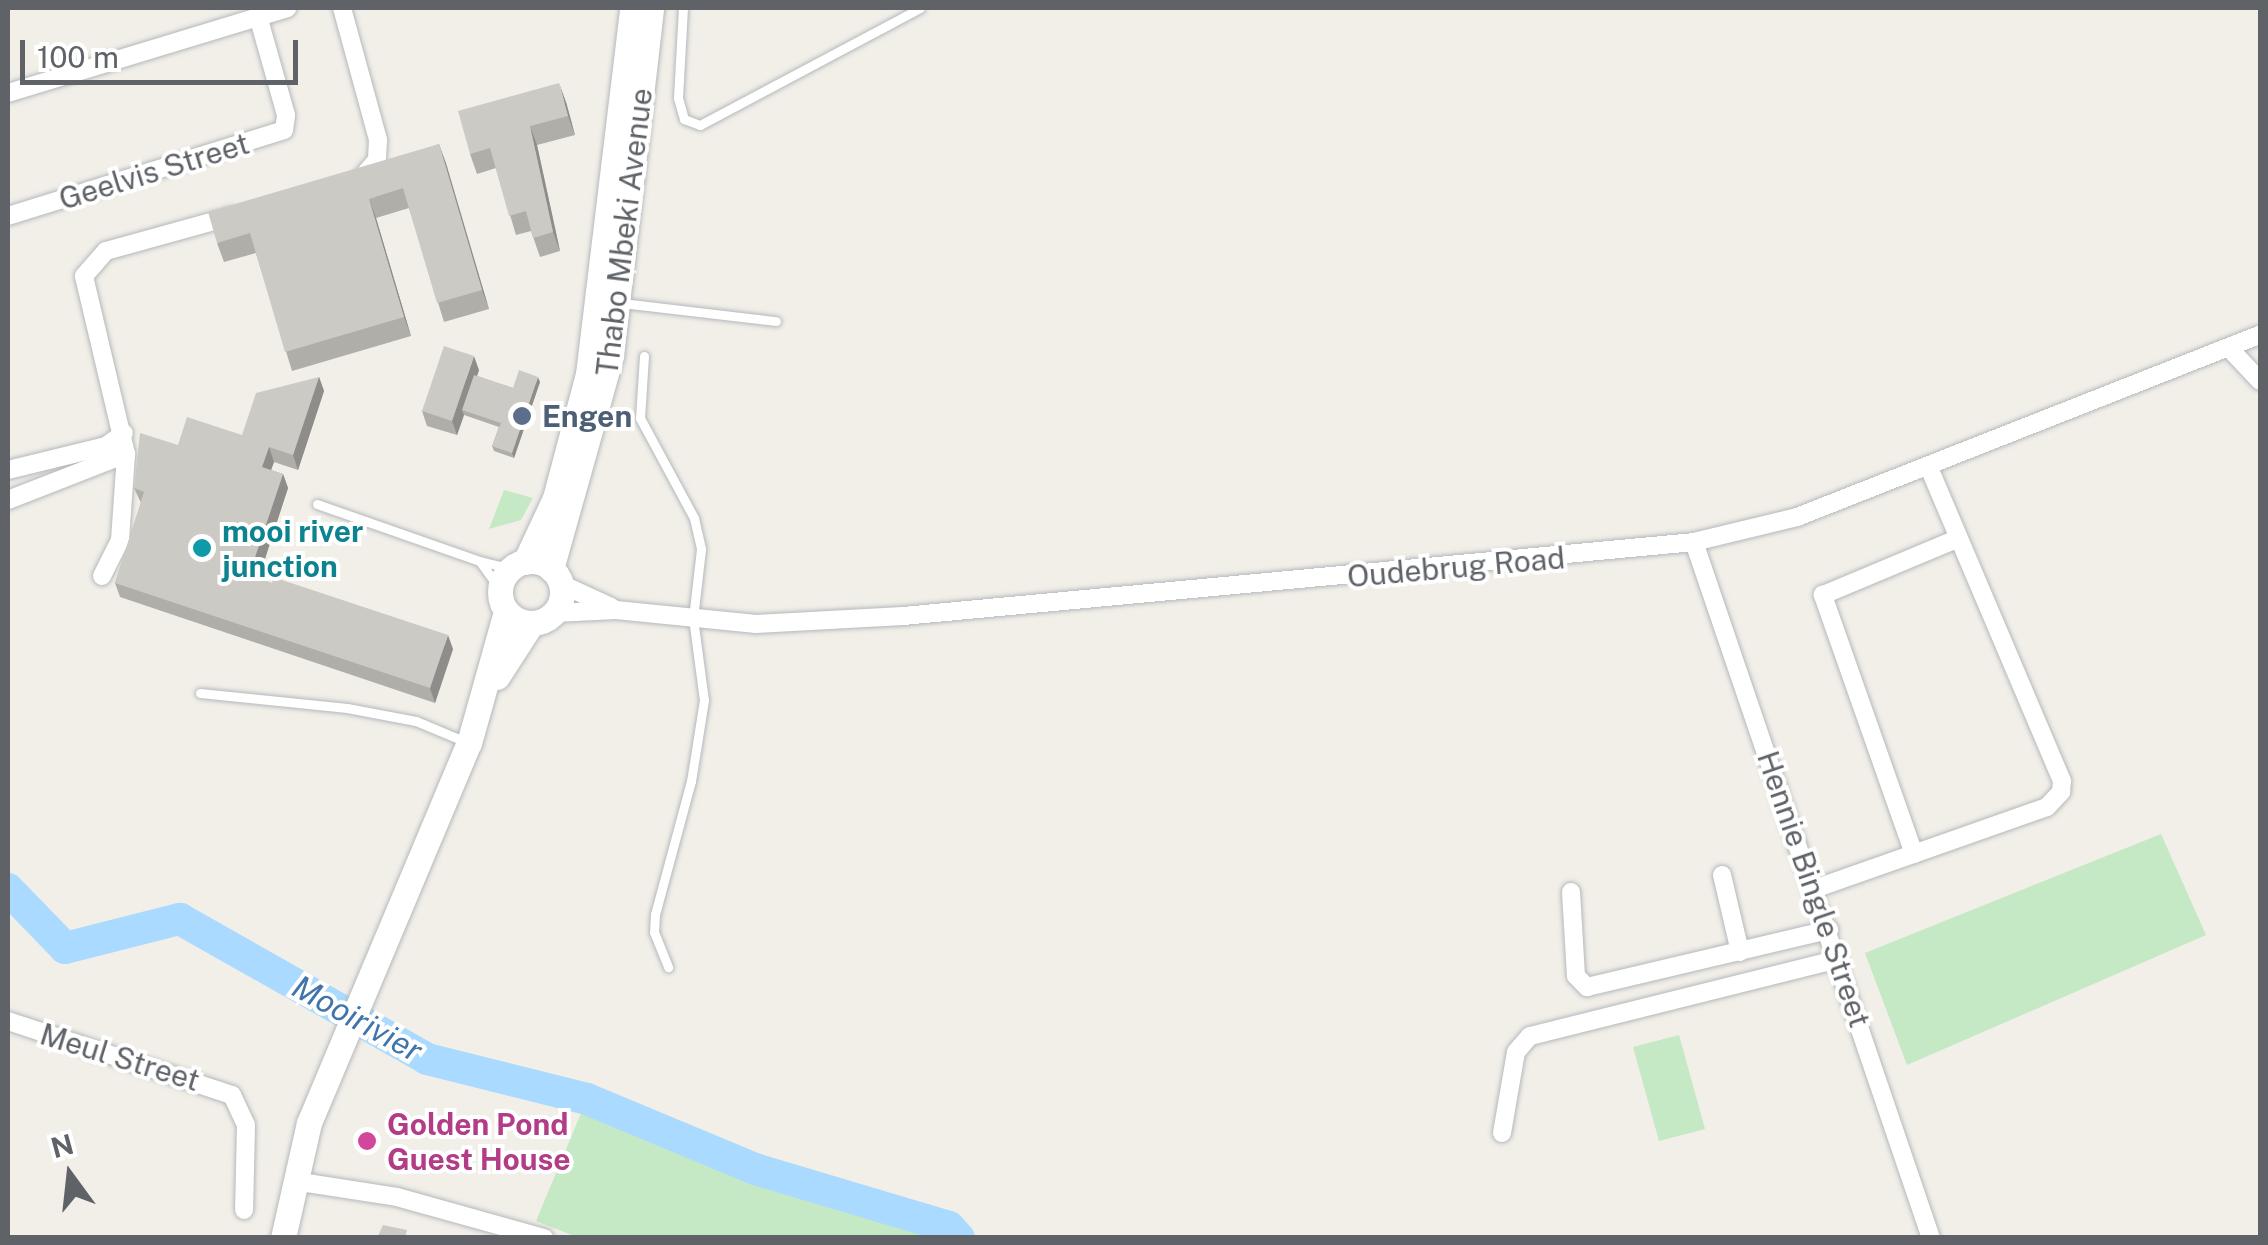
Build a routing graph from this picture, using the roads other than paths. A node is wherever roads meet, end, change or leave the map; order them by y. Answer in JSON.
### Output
{"nodes":[{"id":1,"x":288,"y":8,"type":"edge"},
{"id":2,"x":342,"y":8,"type":"edge"},
{"id":3,"x":632,"y":8,"type":"edge"},
{"id":4,"x":651,"y":8,"type":"edge"},
{"id":5,"x":683,"y":8,"type":"edge"},
{"id":6,"x":920,"y":8,"type":"edge"},
{"id":7,"x":258,"y":16,"type":"junction"},
{"id":8,"x":8,"y":93,"type":"edge"},
{"id":9,"x":338,"y":186,"type":"edge"},
{"id":10,"x":249,"y":211,"type":"edge"},
{"id":11,"x":8,"y":216,"type":"edge"},
{"id":12,"x":619,"y":303,"type":"junction"},
{"id":13,"x":776,"y":321,"type":"dead end"},
{"id":14,"x":2260,"y":335,"type":"edge"},
{"id":15,"x":2228,"y":348,"type":"junction"},
{"id":16,"x":644,"y":356,"type":"dead end"},
{"id":17,"x":2260,"y":381,"type":"edge"},
{"id":18,"x":124,"y":434,"type":"junction"},
{"id":19,"x":126,"y":454,"type":"junction"},
{"id":20,"x":1929,"y":467,"type":"junction"},
{"id":21,"x":8,"y":470,"type":"edge"},
{"id":22,"x":8,"y":500,"type":"edge"},
{"id":23,"x":317,"y":504,"type":"dead end"},
{"id":24,"x":1959,"y":538,"type":"junction"},
{"id":25,"x":1694,"y":542,"type":"junction"},
{"id":26,"x":480,"y":561,"type":"junction"},
{"id":27,"x":102,"y":576,"type":"dead end"},
{"id":28,"x":556,"y":577,"type":"junction"},
{"id":29,"x":510,"y":583,"type":"junction"},
{"id":30,"x":616,"y":610,"type":"junction"},
{"id":31,"x":543,"y":618,"type":"junction"},
{"id":32,"x":694,"y":618,"type":"junction"},
{"id":33,"x":200,"y":693,"type":"dead end"},
{"id":34,"x":486,"y":694,"type":"junction"},
{"id":35,"x":468,"y":743,"type":"junction"},
{"id":36,"x":1914,"y":854,"type":"junction"},
{"id":37,"x":1722,"y":876,"type":"dead end"},
{"id":38,"x":1814,"y":889,"type":"junction"},
{"id":39,"x":1571,"y":892,"type":"dead end"},
{"id":40,"x":1829,"y":930,"type":"junction"},
{"id":41,"x":1740,"y":952,"type":"junction"},
{"id":42,"x":1839,"y":959,"type":"junction"},
{"id":43,"x":668,"y":966,"type":"dead end"},
{"id":44,"x":8,"y":1021,"type":"edge"},
{"id":45,"x":1502,"y":1133,"type":"dead end"},
{"id":46,"x":294,"y":1181,"type":"junction"},
{"id":47,"x":244,"y":1210,"type":"dead end"},
{"id":48,"x":284,"y":1238,"type":"edge"},
{"id":49,"x":544,"y":1238,"type":"edge"},
{"id":50,"x":1930,"y":1238,"type":"edge"}],
"edges":[{"from":1,"to":7,"type":"street"},
{"from":2,"to":9,"type":"street"},
{"from":3,"to":29,"type":"main road","name":"Thabo Mbeki Avenue"},
{"from":4,"to":12,"type":"main road","name":"Thabo Mbeki Avenue"},
{"from":5,"to":6,"type":"lane"},
{"from":7,"to":8,"type":"street"},
{"from":7,"to":11,"type":"street","name":"Geelvis Street"},
{"from":10,"to":18,"type":"street"},
{"from":12,"to":13,"type":"lane"},
{"from":12,"to":28,"type":"main road","name":"Thabo Mbeki Avenue"},
{"from":14,"to":15,"type":"street","name":"Oudebrug Road"},
{"from":15,"to":17,"type":"street"},
{"from":15,"to":20,"type":"street","name":"Oudebrug Road"},
{"from":16,"to":32,"type":"lane"},
{"from":18,"to":19,"type":"street"},
{"from":18,"to":21,"type":"street"},
{"from":19,"to":22,"type":"street"},
{"from":19,"to":27,"type":"street"},
{"from":20,"to":24,"type":"street"},
{"from":20,"to":25,"type":"street","name":"Oudebrug Road"},
{"from":23,"to":26,"type":"lane"},
{"from":24,"to":36,"type":"street"},
{"from":24,"to":36,"type":"street"},
{"from":25,"to":32,"type":"street","name":"Oudebrug Road"},
{"from":25,"to":38,"type":"street","name":"Hennie Bingle Street"},
{"from":26,"to":29,"type":"lane"},
{"from":26,"to":29,"type":"lane"},
{"from":28,"to":29,"type":"main road"},
{"from":28,"to":30,"type":"street","name":"Oudebrug Road"},
{"from":28,"to":31,"type":"main road","name":"Thabo Mbeki Avenue"},
{"from":29,"to":31,"type":"main road"},
{"from":29,"to":34,"type":"main road","name":"Thabo Mbeki Avenue"},
{"from":30,"to":31,"type":"street","name":"Oudebrug Road"},
{"from":30,"to":32,"type":"street","name":"Oudebrug Road"},
{"from":31,"to":34,"type":"main road","name":"Thabo Mbeki Avenue"},
{"from":32,"to":43,"type":"lane"},
{"from":33,"to":35,"type":"lane"},
{"from":34,"to":35,"type":"main road","name":"Thabo Mbeki Avenue"},
{"from":35,"to":46,"type":"main road","name":"Thabo Mbeki Avenue"},
{"from":36,"to":38,"type":"street"},
{"from":37,"to":41,"type":"street"},
{"from":38,"to":40,"type":"street","name":"Hennie Bingle Street"},
{"from":39,"to":41,"type":"street"},
{"from":40,"to":41,"type":"street"},
{"from":40,"to":42,"type":"street","name":"Hennie Bingle Street"},
{"from":42,"to":45,"type":"street"},
{"from":42,"to":50,"type":"street","name":"Hennie Bingle Street"},
{"from":44,"to":47,"type":"street","name":"Meul Street"},
{"from":46,"to":48,"type":"main road","name":"Thabo Mbeki Avenue"},
{"from":46,"to":49,"type":"street"}]}
